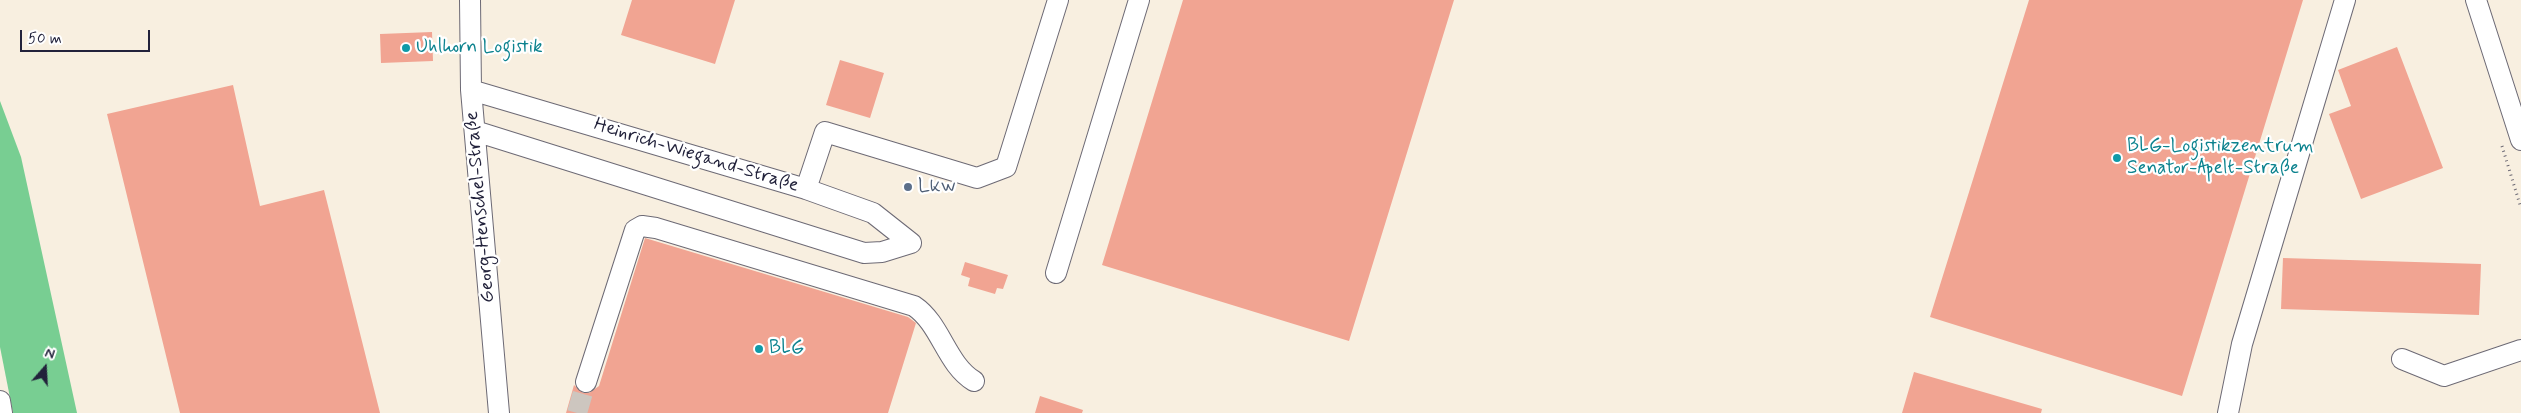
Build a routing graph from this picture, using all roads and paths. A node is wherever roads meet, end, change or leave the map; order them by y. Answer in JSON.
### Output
{"nodes":[{"id":1,"x":470,"y":0,"type":"edge"},
{"id":2,"x":1058,"y":0,"type":"edge"},
{"id":3,"x":1139,"y":0,"type":"edge"},
{"id":4,"x":2346,"y":0,"type":"edge"},
{"id":5,"x":2476,"y":0,"type":"edge"},
{"id":6,"x":471,"y":90,"type":"junction"},
{"id":7,"x":475,"y":131,"type":"junction"},
{"id":8,"x":2521,"y":140,"type":"edge"},
{"id":9,"x":806,"y":189,"type":"junction"},
{"id":10,"x":1056,"y":273,"type":"dead end"},
{"id":11,"x":2521,"y":350,"type":"edge"},
{"id":12,"x":2402,"y":359,"type":"dead end"},
{"id":13,"x":974,"y":381,"type":"dead end"},
{"id":14,"x":586,"y":382,"type":"tunnel mouth"},
{"id":15,"x":0,"y":400,"type":"edge"},
{"id":16,"x":2,"y":413,"type":"edge"},
{"id":17,"x":499,"y":413,"type":"edge"},
{"id":18,"x":2228,"y":413,"type":"edge"}],
"edges":[{"from":1,"to":6,"type":"street","name":"Georg-Henschel-Straße"},
{"from":2,"to":9,"type":"street"},
{"from":3,"to":10,"type":"street"},
{"from":4,"to":18,"type":"street"},
{"from":5,"to":8,"type":"street"},
{"from":6,"to":7,"type":"street","name":"Georg-Henschel-Straße"},
{"from":6,"to":9,"type":"street","name":"Heinrich-Wiegand-Straße"},
{"from":7,"to":9,"type":"street","name":"Heinrich-Wiegand-Straße"},
{"from":7,"to":17,"type":"street","name":"Georg-Henschel-Straße"},
{"from":11,"to":12,"type":"street"},
{"from":13,"to":14,"type":"street"},
{"from":15,"to":16,"type":"street"}]}
